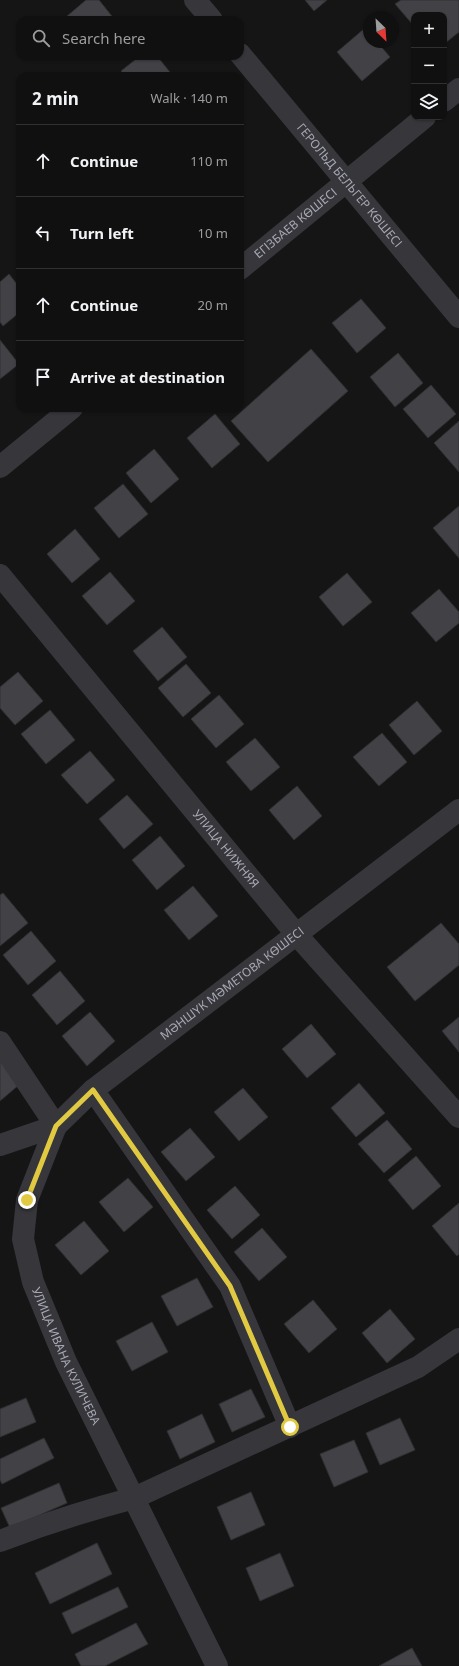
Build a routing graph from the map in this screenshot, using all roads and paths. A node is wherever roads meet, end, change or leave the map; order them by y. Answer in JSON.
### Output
{"nodes":[{"id":1,"x":195,"y":0,"type":"edge"},
{"id":2,"x":209,"y":16,"type":"edge"},
{"id":3,"x":244,"y":59,"type":"edge"},
{"id":4,"x":459,"y":89,"type":"edge"},
{"id":5,"x":447,"y":99,"type":"edge"},
{"id":6,"x":421,"y":120,"type":"edge"},
{"id":7,"x":346,"y":181,"type":"junction"},
{"id":8,"x":244,"y":266,"type":"edge"},
{"id":9,"x":459,"y":317,"type":"edge"},
{"id":10,"x":67,"y":412,"type":"edge"},
{"id":11,"x":0,"y":467,"type":"edge"},
{"id":12,"x":0,"y":574,"type":"edge"},
{"id":13,"x":459,"y":810,"type":"edge"},
{"id":14,"x":296,"y":934,"type":"junction"},
{"id":15,"x":0,"y":1042,"type":"edge"},
{"id":16,"x":93,"y":1090,"type":"junction"},
{"id":17,"x":459,"y":1117,"type":"edge"},
{"id":18,"x":56,"y":1126,"type":"junction"},
{"id":19,"x":0,"y":1145,"type":"edge"},
{"id":20,"x":459,"y":1339,"type":"edge"},
{"id":21,"x":290,"y":1427,"type":"junction"},
{"id":22,"x":134,"y":1498,"type":"junction"},
{"id":23,"x":0,"y":1541,"type":"edge"},
{"id":24,"x":217,"y":1666,"type":"edge"}],
"edges":[{"from":1,"to":2,"type":"street"},
{"from":3,"to":7,"type":"street","name":"ГЕРОЛЬД БЕЛЬГЕР КӨШЕСІ"},
{"from":4,"to":5,"type":"street"},
{"from":6,"to":7,"type":"street","name":"ЕГІЗБАЕВ КӨШЕСІ"},
{"from":7,"to":8,"type":"street","name":"ЕГІЗБАЕВ КӨШЕСІ"},
{"from":7,"to":9,"type":"street","name":"ГЕРОЛЬД БЕЛЬГЕР КӨШЕСІ"},
{"from":10,"to":11,"type":"street"},
{"from":12,"to":14,"type":"street","name":"УЛИЦА НИЖНЯЯ"},
{"from":13,"to":14,"type":"street","name":"МӘНШҮК МӘМЕТОВА КӨШЕСІ"},
{"from":14,"to":16,"type":"street","name":"МӘНШҮК МӘМЕТОВА КӨШЕСІ"},
{"from":14,"to":17,"type":"street","name":"УЛИЦА НИЖНЯЯ"},
{"from":15,"to":18,"type":"street"},
{"from":16,"to":18,"type":"street","name":"МӘНШҮК МӘМЕТОВА КӨШЕСІ"},
{"from":16,"to":21,"type":"street"},
{"from":18,"to":19,"type":"street","name":"МӘНШҮК МӘМЕТОВА КӨШЕСІ"},
{"from":18,"to":22,"type":"street","name":"УЛИЦА ИВАНА КУЛИЧЕВА"},
{"from":20,"to":21,"type":"street"},
{"from":21,"to":22,"type":"street"},
{"from":22,"to":23,"type":"street"},
{"from":22,"to":24,"type":"street","name":"УЛИЦА ИВАНА КУЛИЧЕВА"}]}
